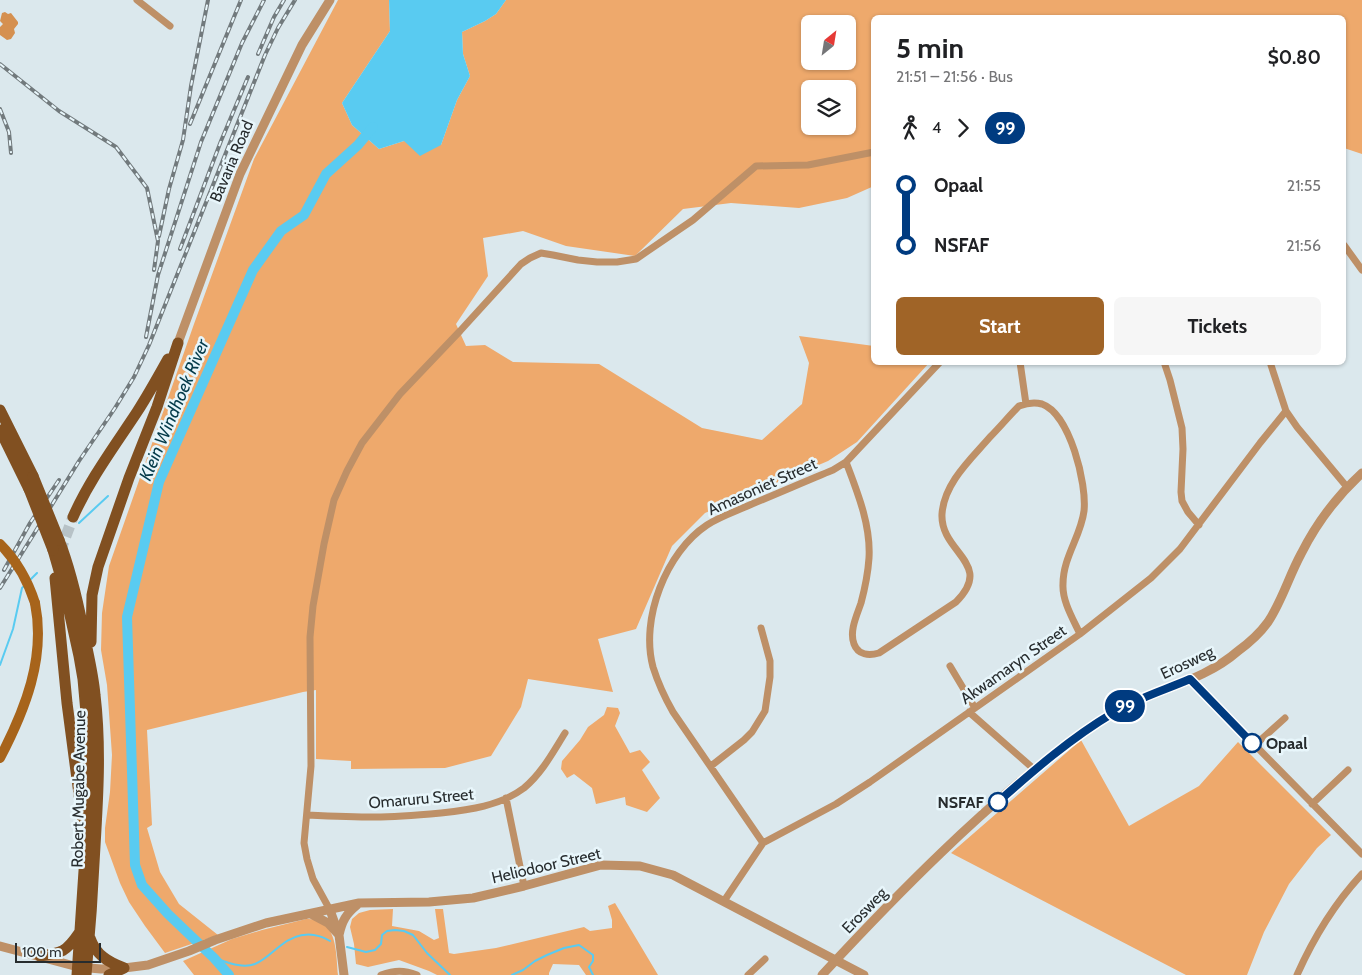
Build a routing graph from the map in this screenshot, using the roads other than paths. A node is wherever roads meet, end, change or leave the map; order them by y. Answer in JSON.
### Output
{"nodes":[{"id":1,"x":138,"y":0,"type":"edge"},
{"id":2,"x":330,"y":0,"type":"edge"},
{"id":3,"x":170,"y":26,"type":"dead end"},
{"id":4,"x":871,"y":153,"type":"edge"},
{"id":5,"x":1346,"y":248,"type":"edge"},
{"id":6,"x":1362,"y":270,"type":"edge"},
{"id":7,"x":178,"y":343,"type":"junction"},
{"id":8,"x":937,"y":365,"type":"edge"},
{"id":9,"x":1020,"y":365,"type":"edge"},
{"id":10,"x":1165,"y":365,"type":"edge"},
{"id":11,"x":1271,"y":365,"type":"edge"},
{"id":12,"x":1026,"y":404,"type":"junction"},
{"id":13,"x":0,"y":410,"type":"edge"},
{"id":14,"x":1286,"y":411,"type":"junction"},
{"id":15,"x":0,"y":430,"type":"edge"},
{"id":16,"x":846,"y":462,"type":"junction"},
{"id":17,"x":1362,"y":473,"type":"edge"},
{"id":18,"x":1347,"y":487,"type":"junction"},
{"id":19,"x":73,"y":517,"type":"tunnel mouth"},
{"id":20,"x":1199,"y":524,"type":"junction"},
{"id":21,"x":0,"y":544,"type":"edge"},
{"id":22,"x":56,"y":545,"type":"junction"},
{"id":23,"x":56,"y":578,"type":"dead end"},
{"id":24,"x":69,"y":586,"type":"junction"},
{"id":25,"x":761,"y":628,"type":"dead end"},
{"id":26,"x":1080,"y":634,"type":"junction"},
{"id":27,"x":90,"y":662,"type":"junction"},
{"id":28,"x":950,"y":666,"type":"dead end"},
{"id":29,"x":1190,"y":679,"type":"junction"},
{"id":30,"x":972,"y":710,"type":"junction"},
{"id":31,"x":1284,"y":718,"type":"dead end"},
{"id":32,"x":565,"y":733,"type":"dead end"},
{"id":33,"x":1255,"y":745,"type":"junction"},
{"id":34,"x":0,"y":758,"type":"edge"},
{"id":35,"x":711,"y":766,"type":"junction"},
{"id":36,"x":1034,"y":770,"type":"junction"},
{"id":37,"x":1348,"y":770,"type":"dead end"},
{"id":38,"x":506,"y":798,"type":"junction"},
{"id":39,"x":1312,"y":804,"type":"junction"},
{"id":40,"x":306,"y":815,"type":"junction"},
{"id":41,"x":86,"y":841,"type":"junction"},
{"id":42,"x":763,"y":843,"type":"junction"},
{"id":43,"x":1362,"y":854,"type":"edge"},
{"id":44,"x":1362,"y":874,"type":"edge"},
{"id":45,"x":524,"y":886,"type":"junction"},
{"id":46,"x":724,"y":901,"type":"junction"},
{"id":47,"x":359,"y":903,"type":"junction"},
{"id":48,"x":330,"y":910,"type":"junction"},
{"id":49,"x":311,"y":914,"type":"junction"},
{"id":50,"x":84,"y":932,"type":"junction"},
{"id":51,"x":339,"y":935,"type":"junction"},
{"id":52,"x":0,"y":946,"type":"edge"},
{"id":53,"x":40,"y":956,"type":"junction"},
{"id":54,"x":766,"y":959,"type":"dead end"},
{"id":55,"x":836,"y":960,"type":"junction"},
{"id":56,"x":124,"y":968,"type":"junction"},
{"id":57,"x":82,"y":971,"type":"edge"},
{"id":58,"x":109,"y":975,"type":"edge"},
{"id":59,"x":344,"y":975,"type":"edge"},
{"id":60,"x":381,"y":975,"type":"edge"},
{"id":61,"x":416,"y":975,"type":"edge"},
{"id":62,"x":748,"y":975,"type":"edge"},
{"id":63,"x":822,"y":975,"type":"edge"},
{"id":64,"x":864,"y":975,"type":"edge"},
{"id":65,"x":1297,"y":975,"type":"edge"}],
"edges":[{"from":1,"to":3,"type":"street"},
{"from":2,"to":7,"type":"street","name":"Bavaria Road"},
{"from":4,"to":40,"type":"street"},
{"from":5,"to":6,"type":"street"},
{"from":7,"to":19,"type":"main road"},
{"from":7,"to":27,"type":"main road"},
{"from":8,"to":16,"type":"street","name":"Amasoniet Street"},
{"from":9,"to":12,"type":"street"},
{"from":10,"to":20,"type":"street"},
{"from":11,"to":14,"type":"street"},
{"from":12,"to":16,"type":"street"},
{"from":12,"to":26,"type":"street"},
{"from":13,"to":22,"type":"main road","name":"Robert Mugabe Avenue","bridge":true},
{"from":14,"to":18,"type":"street"},
{"from":14,"to":20,"type":"street","name":"Akwamaryn Street"},
{"from":15,"to":22,"type":"main road","name":"Robert Mugabe Avenue","bridge":true},
{"from":16,"to":35,"type":"street","name":"Amasoniet Street"},
{"from":17,"to":18,"type":"street","name":"Erosweg"},
{"from":18,"to":29,"type":"street","name":"Erosweg"},
{"from":20,"to":26,"type":"street","name":"Akwamaryn Street"},
{"from":21,"to":34,"type":"main road","bridge":true},
{"from":22,"to":24,"type":"main road","name":"Robert Mugabe Avenue"},
{"from":23,"to":41,"type":"main road"},
{"from":24,"to":27,"type":"main road","name":"Robert Mugabe Avenue"},
{"from":24,"to":41,"type":"main road","name":"Robert Mugabe Avenue"},
{"from":25,"to":35,"type":"street"},
{"from":26,"to":30,"type":"street","name":"Akwamaryn Street"},
{"from":27,"to":50,"type":"main road","name":"Robert Mugabe Avenue"},
{"from":28,"to":30,"type":"street"},
{"from":29,"to":33,"type":"street"},
{"from":29,"to":36,"type":"street","name":"Erosweg"},
{"from":30,"to":36,"type":"street"},
{"from":30,"to":42,"type":"street","name":"Akwamaryn Street"},
{"from":31,"to":33,"type":"street"},
{"from":32,"to":38,"type":"street","name":"Omaruru Street"},
{"from":33,"to":39,"type":"street"},
{"from":35,"to":42,"type":"street","name":"Amasoniet Street"},
{"from":36,"to":55,"type":"street","name":"Erosweg"},
{"from":37,"to":39,"type":"street"},
{"from":38,"to":40,"type":"street","name":"Omaruru Street"},
{"from":38,"to":45,"type":"street"},
{"from":39,"to":43,"type":"street"},
{"from":40,"to":48,"type":"street"},
{"from":41,"to":50,"type":"main road","name":"Robert Mugabe Avenue"},
{"from":42,"to":46,"type":"street","name":"Akwamaryn Street"},
{"from":44,"to":65,"type":"street"},
{"from":45,"to":46,"type":"street","name":"Heliodoor Street"},
{"from":45,"to":47,"type":"street","name":"Heliodoor Street"},
{"from":46,"to":55,"type":"street","name":"Heliodoor Street"},
{"from":47,"to":48,"type":"street","name":"Heliodoor Street"},
{"from":47,"to":51,"type":"street"},
{"from":48,"to":49,"type":"street","name":"Heliodoor Street"},
{"from":48,"to":51,"type":"street"},
{"from":49,"to":51,"type":"street"},
{"from":49,"to":56,"type":"street","name":"Heliodoor Street"},
{"from":50,"to":53,"type":"main road"},
{"from":50,"to":56,"type":"main road"},
{"from":50,"to":57,"type":"main road","name":"Robert Mugabe Avenue"},
{"from":51,"to":59,"type":"street"},
{"from":52,"to":53,"type":"street","name":"Heliodoor Street"},
{"from":53,"to":57,"type":"street","name":"Heliodoor Street"},
{"from":54,"to":62,"type":"street"},
{"from":55,"to":63,"type":"street","name":"Erosweg"},
{"from":55,"to":64,"type":"street","name":"Heliodoor Street"},
{"from":56,"to":57,"type":"street","name":"Heliodoor Street"},
{"from":56,"to":58,"type":"main road"},
{"from":60,"to":61,"type":"street"}]}
